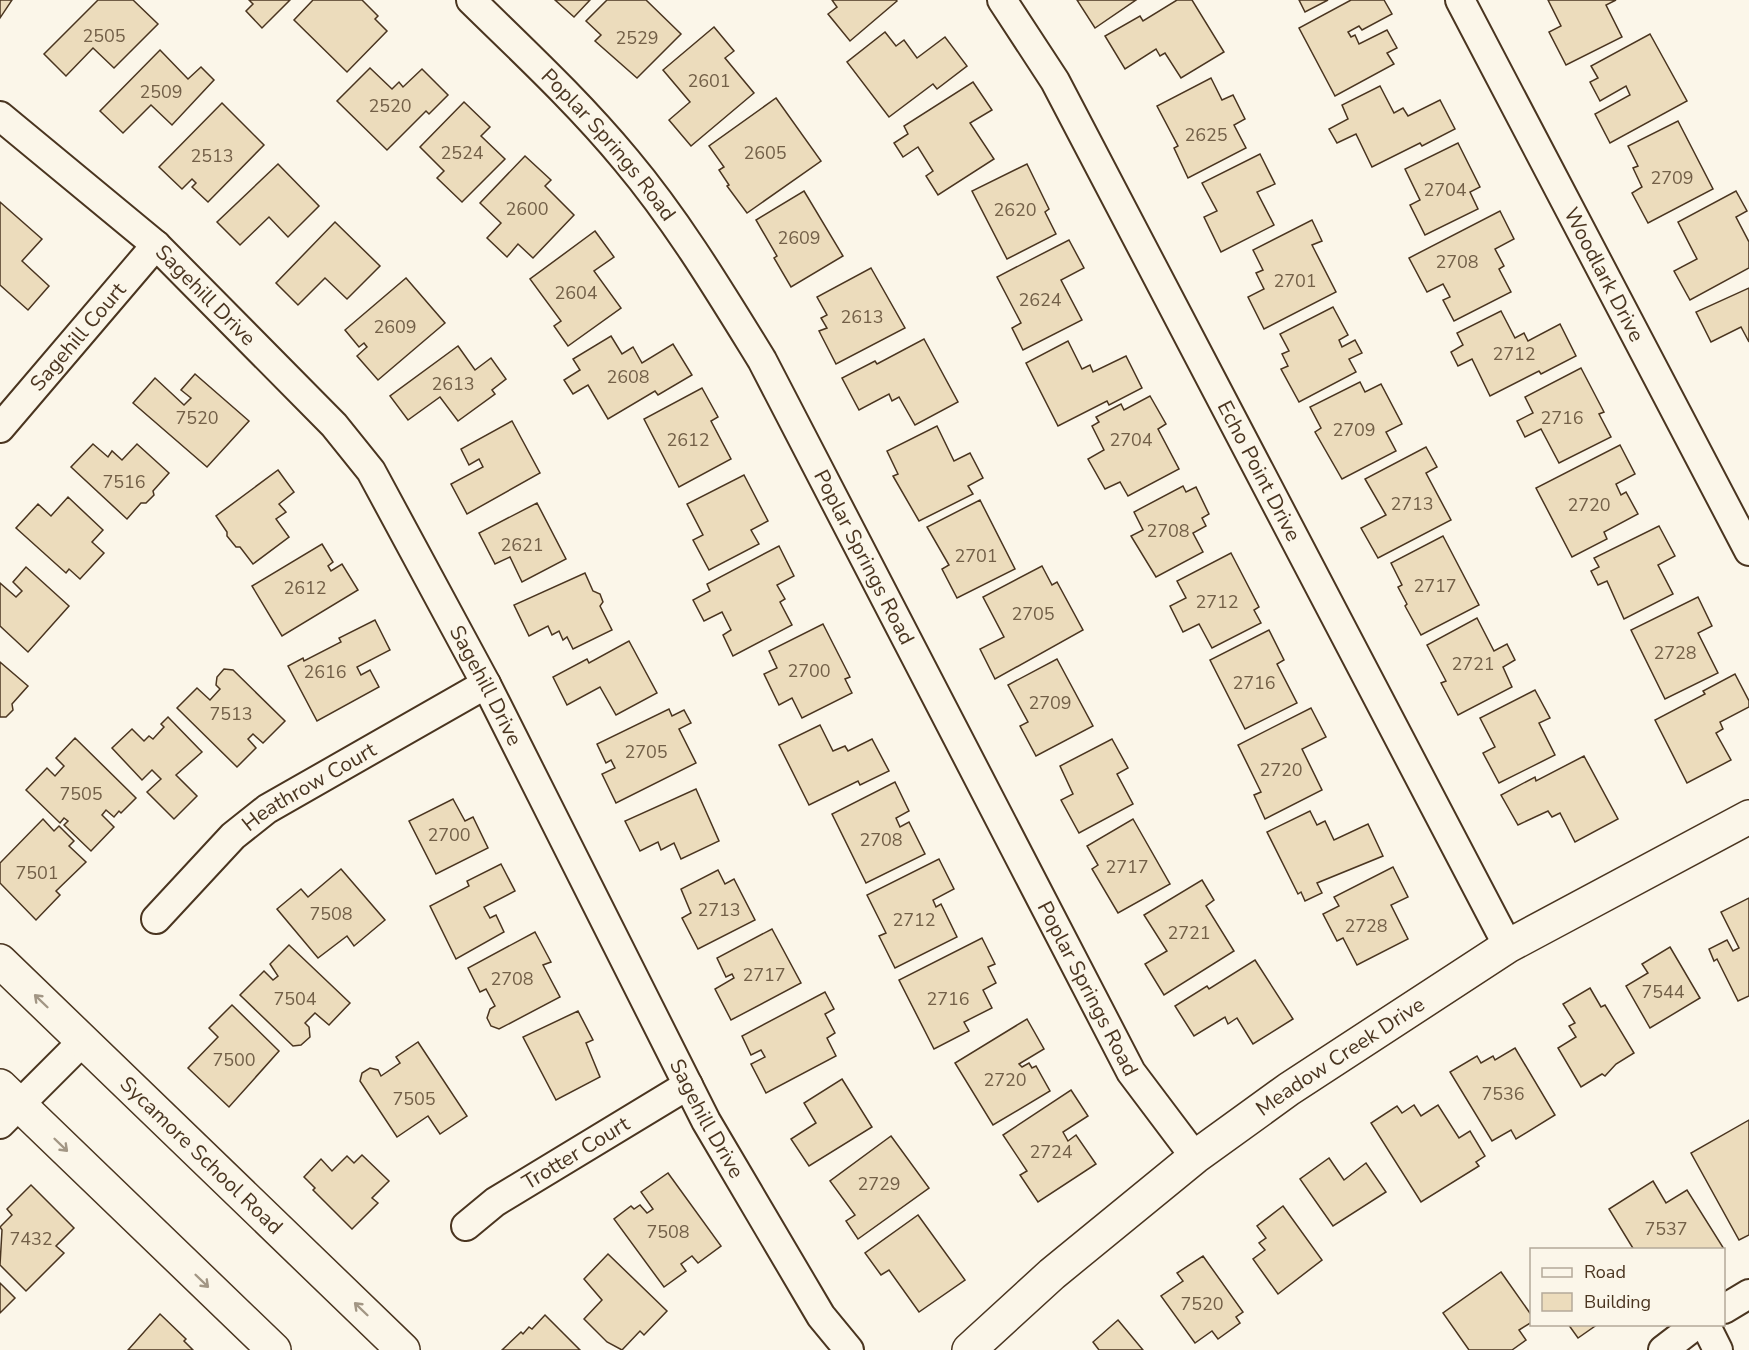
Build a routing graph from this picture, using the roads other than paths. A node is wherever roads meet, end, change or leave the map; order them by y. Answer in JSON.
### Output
{"nodes":[{"id":1,"x":471,"y":0,"type":"edge"},
{"id":2,"x":1002,"y":0,"type":"edge"},
{"id":3,"x":1460,"y":0,"type":"edge"},
{"id":4,"x":0,"y":116,"type":"edge"},
{"id":5,"x":156,"y":245,"type":"junction"},
{"id":6,"x":0,"y":428,"type":"edge"},
{"id":7,"x":1749,"y":551,"type":"edge"},
{"id":8,"x":486,"y":684,"type":"junction"},
{"id":9,"x":1749,"y":817,"type":"edge"},
{"id":10,"x":156,"y":919,"type":"dead end"},
{"id":11,"x":1508,"y":946,"type":"junction"},
{"id":12,"x":0,"y":961,"type":"edge"},
{"id":13,"x":83,"y":1041,"type":"junction"},
{"id":14,"x":688,"y":1085,"type":"junction"},
{"id":15,"x":6,"y":1105,"type":"edge"},
{"id":16,"x":1195,"y":1156,"type":"junction"},
{"id":17,"x":465,"y":1226,"type":"dead end"},
{"id":18,"x":1749,"y":1294,"type":"edge"},
{"id":19,"x":1725,"y":1307,"type":"edge"},
{"id":20,"x":1694,"y":1326,"type":"edge"},
{"id":21,"x":1706,"y":1326,"type":"edge"},
{"id":22,"x":274,"y":1350,"type":"edge"},
{"id":23,"x":403,"y":1350,"type":"edge"},
{"id":24,"x":849,"y":1350,"type":"edge"},
{"id":25,"x":969,"y":1350,"type":"edge"},
{"id":26,"x":1663,"y":1350,"type":"edge"},
{"id":27,"x":1719,"y":1350,"type":"edge"}],
"edges":[{"from":1,"to":16,"type":"street","name":"Poplar Springs Road"},
{"from":2,"to":11,"type":"street","name":"Echo Point Drive"},
{"from":3,"to":7,"type":"street","name":"Woodlark Drive"},
{"from":4,"to":5,"type":"street","name":"Sagehill Drive"},
{"from":5,"to":6,"type":"street","name":"Sagehill Court"},
{"from":5,"to":8,"type":"street","name":"Sagehill Drive"},
{"from":8,"to":10,"type":"street","name":"Heathrow Court"},
{"from":8,"to":14,"type":"street","name":"Sagehill Drive"},
{"from":9,"to":11,"type":"street","name":"Meadow Creek Drive"},
{"from":11,"to":16,"type":"street","name":"Meadow Creek Drive"},
{"from":13,"to":12,"type":"street","name":"Sycamore School Road","one_way":true},
{"from":13,"to":15,"type":"street"},
{"from":23,"to":13,"type":"street","name":"Sycamore School Road","one_way":true},
{"from":14,"to":17,"type":"street","name":"Trotter Court"},
{"from":14,"to":24,"type":"street","name":"Sagehill Drive"},
{"from":15,"to":22,"type":"street","one_way":true},
{"from":16,"to":25,"type":"street","name":"Meadow Creek Drive"},
{"from":18,"to":19,"type":"street"},
{"from":20,"to":26,"type":"street"},
{"from":21,"to":27,"type":"street"}]}
